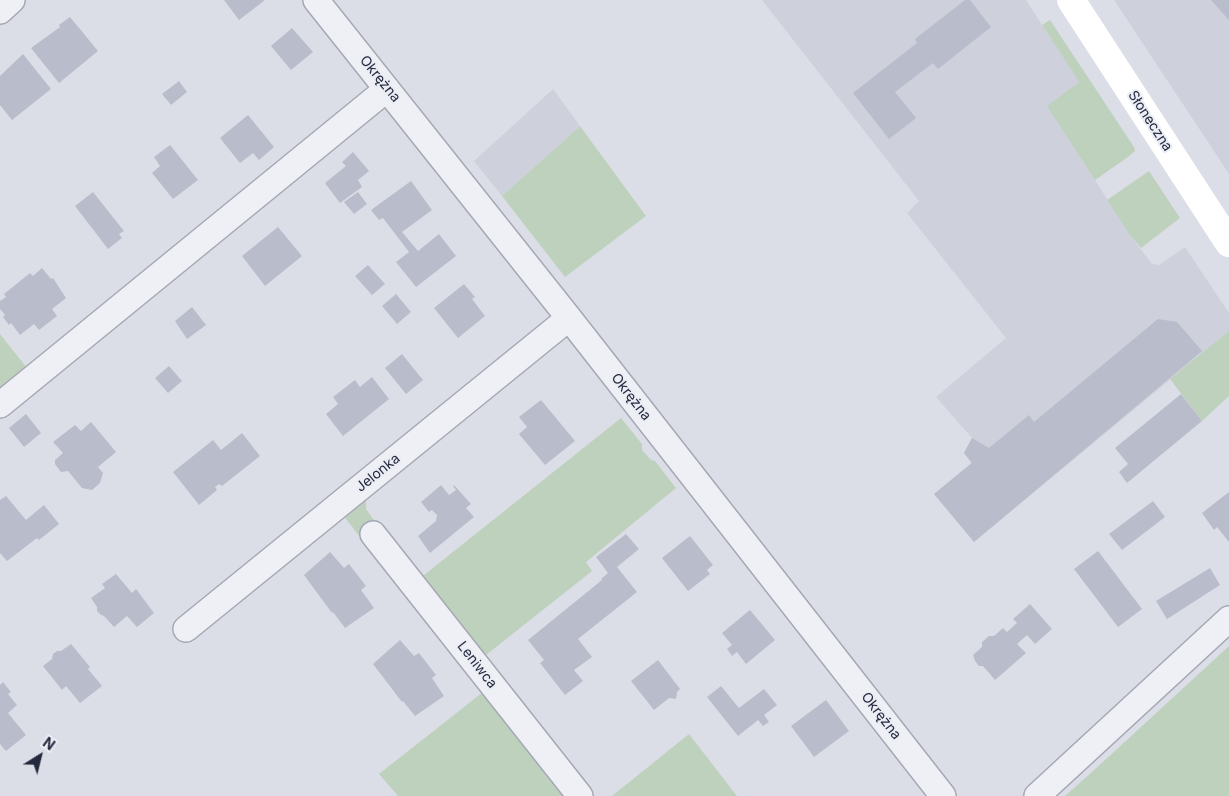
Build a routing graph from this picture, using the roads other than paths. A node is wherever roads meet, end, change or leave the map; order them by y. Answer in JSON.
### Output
{"nodes":[{"id":1,"x":12,"y":0,"type":"edge"},
{"id":2,"x":316,"y":0,"type":"edge"},
{"id":3,"x":1071,"y":0,"type":"edge"},
{"id":4,"x":0,"y":11,"type":"edge"},
{"id":5,"x":387,"y":89,"type":"junction"},
{"id":6,"x":1229,"y":243,"type":"edge"},
{"id":7,"x":569,"y":318,"type":"junction"},
{"id":8,"x":0,"y":405,"type":"edge"},
{"id":9,"x":373,"y":534,"type":"dead end"},
{"id":10,"x":1229,"y":618,"type":"edge"},
{"id":11,"x":186,"y":629,"type":"dead end"},
{"id":12,"x":580,"y":796,"type":"edge"},
{"id":13,"x":943,"y":796,"type":"edge"},
{"id":14,"x":1037,"y":796,"type":"edge"}],
"edges":[{"from":1,"to":4,"type":"street"},
{"from":2,"to":5,"type":"street","name":"Okrężna"},
{"from":3,"to":6,"type":"main road","name":"Słoneczna"},
{"from":5,"to":7,"type":"street","name":"Okrężna"},
{"from":5,"to":8,"type":"street"},
{"from":7,"to":11,"type":"street","name":"Jelonka"},
{"from":7,"to":13,"type":"street","name":"Okrężna"},
{"from":9,"to":12,"type":"street","name":"Leniwca"},
{"from":10,"to":14,"type":"street"}]}
